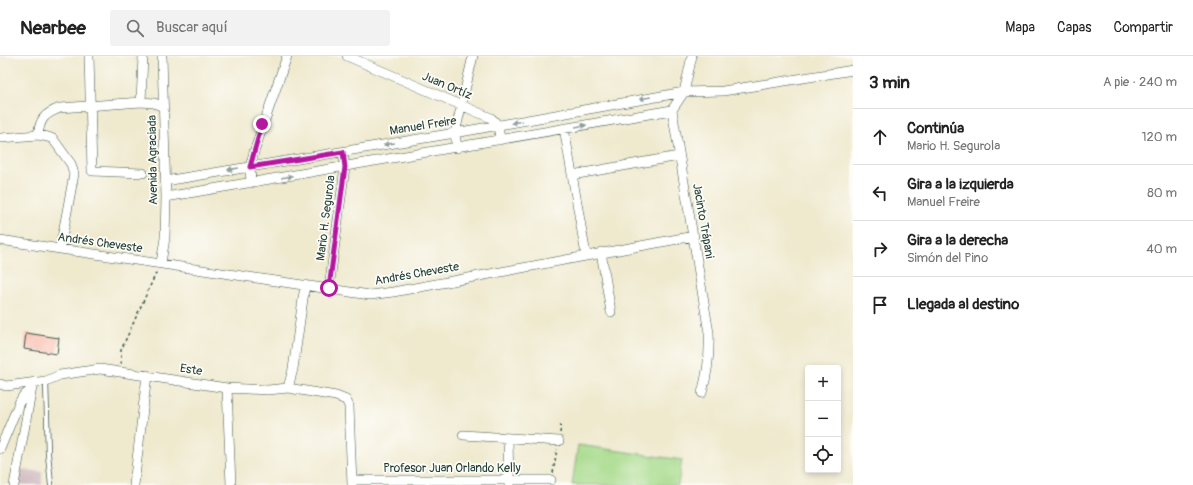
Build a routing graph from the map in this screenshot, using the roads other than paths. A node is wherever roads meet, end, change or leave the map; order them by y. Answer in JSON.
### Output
{"nodes":[{"id":1,"x":89,"y":56,"type":"edge"},
{"id":2,"x":143,"y":56,"type":"edge"},
{"id":3,"x":162,"y":56,"type":"edge"},
{"id":4,"x":287,"y":56,"type":"edge"},
{"id":5,"x":347,"y":56,"type":"edge"},
{"id":6,"x":473,"y":56,"type":"edge"},
{"id":7,"x":692,"y":56,"type":"edge"},
{"id":8,"x":367,"y":60,"type":"edge"},
{"id":9,"x":853,"y":70,"type":"edge"},
{"id":10,"x":684,"y":92,"type":"junction"},
{"id":11,"x":141,"y":102,"type":"junction"},
{"id":12,"x":461,"y":105,"type":"junction"},
{"id":13,"x":90,"y":106,"type":"junction"},
{"id":14,"x":164,"y":107,"type":"junction"},
{"id":15,"x":672,"y":110,"type":"junction"},
{"id":16,"x":498,"y":125,"type":"junction"},
{"id":17,"x":564,"y":128,"type":"junction"},
{"id":18,"x":455,"y":133,"type":"junction"},
{"id":19,"x":38,"y":135,"type":"junction"},
{"id":20,"x":1,"y":138,"type":"edge"},
{"id":21,"x":500,"y":140,"type":"junction"},
{"id":22,"x":457,"y":148,"type":"junction"},
{"id":23,"x":343,"y":152,"type":"junction"},
{"id":24,"x":679,"y":156,"type":"junction"},
{"id":25,"x":250,"y":167,"type":"junction"},
{"id":26,"x":345,"y":167,"type":"junction"},
{"id":27,"x":143,"y":173,"type":"dead end"},
{"id":28,"x":572,"y":175,"type":"junction"},
{"id":29,"x":166,"y":181,"type":"junction"},
{"id":30,"x":251,"y":183,"type":"junction"},
{"id":31,"x":166,"y":197,"type":"junction"},
{"id":32,"x":694,"y":236,"type":"junction"},
{"id":33,"x":0,"y":240,"type":"edge"},
{"id":34,"x":60,"y":249,"type":"junction"},
{"id":35,"x":601,"y":252,"type":"junction"},
{"id":36,"x":586,"y":255,"type":"junction"},
{"id":37,"x":161,"y":263,"type":"junction"},
{"id":38,"x":305,"y":284,"type":"junction"},
{"id":39,"x":329,"y":288,"type":"junction"},
{"id":40,"x":611,"y":312,"type":"dead end"},
{"id":41,"x":147,"y":376,"type":"junction"},
{"id":42,"x":46,"y":381,"type":"junction"},
{"id":43,"x":0,"y":384,"type":"edge"},
{"id":44,"x":32,"y":386,"type":"junction"},
{"id":45,"x":227,"y":388,"type":"junction"},
{"id":46,"x":288,"y":388,"type":"junction"},
{"id":47,"x":702,"y":393,"type":"dead end"},
{"id":48,"x":463,"y":435,"type":"dead end"},
{"id":49,"x":508,"y":438,"type":"junction"},
{"id":50,"x":559,"y":441,"type":"road end"},
{"id":51,"x":0,"y":449,"type":"edge"},
{"id":52,"x":551,"y":480,"type":"road end"},
{"id":53,"x":509,"y":482,"type":"edge"},
{"id":54,"x":352,"y":483,"type":"edge"},
{"id":55,"x":14,"y":485,"type":"edge"},
{"id":56,"x":51,"y":485,"type":"edge"},
{"id":57,"x":134,"y":485,"type":"edge"},
{"id":58,"x":231,"y":485,"type":"edge"}],
"edges":[{"from":1,"to":13,"type":"street"},
{"from":2,"to":11,"type":"street"},
{"from":3,"to":14,"type":"street","name":"Avenida Agraciada"},
{"from":4,"to":25,"type":"street"},
{"from":5,"to":8,"type":"street","name":"Juan Ortíz"},
{"from":6,"to":12,"type":"street"},
{"from":7,"to":10,"type":"street"},
{"from":8,"to":12,"type":"street","name":"Juan Ortíz"},
{"from":9,"to":10,"type":"street","name":"Manuel Freire"},
{"from":10,"to":15,"type":"street"},
{"from":10,"to":16,"type":"street","name":"Manuel Freire","one_way":true},
{"from":11,"to":13,"type":"street"},
{"from":11,"to":14,"type":"street"},
{"from":12,"to":16,"type":"street","name":"Juan Ortíz"},
{"from":12,"to":18,"type":"street"},
{"from":13,"to":19,"type":"street"},
{"from":13,"to":27,"type":"street"},
{"from":14,"to":29,"type":"street","name":"Avenida Agraciada"},
{"from":17,"to":15,"type":"street","one_way":true},
{"from":15,"to":24,"type":"street","name":"Jacinto Trápani"},
{"from":16,"to":18,"type":"street","name":"Manuel Freire"},
{"from":16,"to":21,"type":"street"},
{"from":17,"to":21,"type":"street"},
{"from":17,"to":28,"type":"street"},
{"from":18,"to":22,"type":"street"},
{"from":18,"to":23,"type":"street","name":"Manuel Freire","one_way":true},
{"from":19,"to":20,"type":"street"},
{"from":19,"to":34,"type":"street"},
{"from":21,"to":22,"type":"street"},
{"from":22,"to":26,"type":"street"},
{"from":23,"to":25,"type":"street","name":"Manuel Freire"},
{"from":23,"to":26,"type":"street","name":"Mario H. Segurola"},
{"from":24,"to":28,"type":"street"},
{"from":24,"to":32,"type":"street","name":"Jacinto Trápani"},
{"from":25,"to":29,"type":"street","name":"Manuel Freire","one_way":true},
{"from":25,"to":30,"type":"street"},
{"from":30,"to":26,"type":"street","one_way":true},
{"from":26,"to":39,"type":"street","name":"Mario H. Segurola"},
{"from":28,"to":36,"type":"street"},
{"from":29,"to":31,"type":"street","name":"Avenida Agraciada"},
{"from":30,"to":31,"type":"street"},
{"from":31,"to":37,"type":"street","name":"Avenida Agraciada"},
{"from":32,"to":35,"type":"street","name":"Andrés Cheveste"},
{"from":32,"to":47,"type":"street","name":"Jacinto Trápani"},
{"from":33,"to":34,"type":"street","name":"Andrés Cheveste"},
{"from":34,"to":37,"type":"street","name":"Andrés Cheveste"},
{"from":35,"to":36,"type":"street","name":"Andrés Cheveste"},
{"from":35,"to":40,"type":"street"},
{"from":36,"to":39,"type":"street","name":"Andrés Cheveste"},
{"from":37,"to":38,"type":"street","name":"Andrés Cheveste"},
{"from":38,"to":39,"type":"street","name":"Andrés Cheveste"},
{"from":38,"to":46,"type":"street"},
{"from":41,"to":42,"type":"street","name":"Este"},
{"from":41,"to":45,"type":"street","name":"Este"},
{"from":41,"to":57,"type":"street"},
{"from":42,"to":44,"type":"street","name":"Este"},
{"from":42,"to":56,"type":"lane"},
{"from":43,"to":44,"type":"street","name":"Este"},
{"from":44,"to":51,"type":"street"},
{"from":44,"to":55,"type":"street"},
{"from":45,"to":46,"type":"street","name":"Este"},
{"from":45,"to":58,"type":"street"},
{"from":46,"to":54,"type":"street","name":"Este"},
{"from":48,"to":49,"type":"street"},
{"from":49,"to":50,"type":"street"},
{"from":49,"to":53,"type":"street"},
{"from":52,"to":53,"type":"street","name":"Profesor Juan Orlando Kelly"},
{"from":53,"to":54,"type":"street","name":"Profesor Juan Orlando Kelly"}]}
